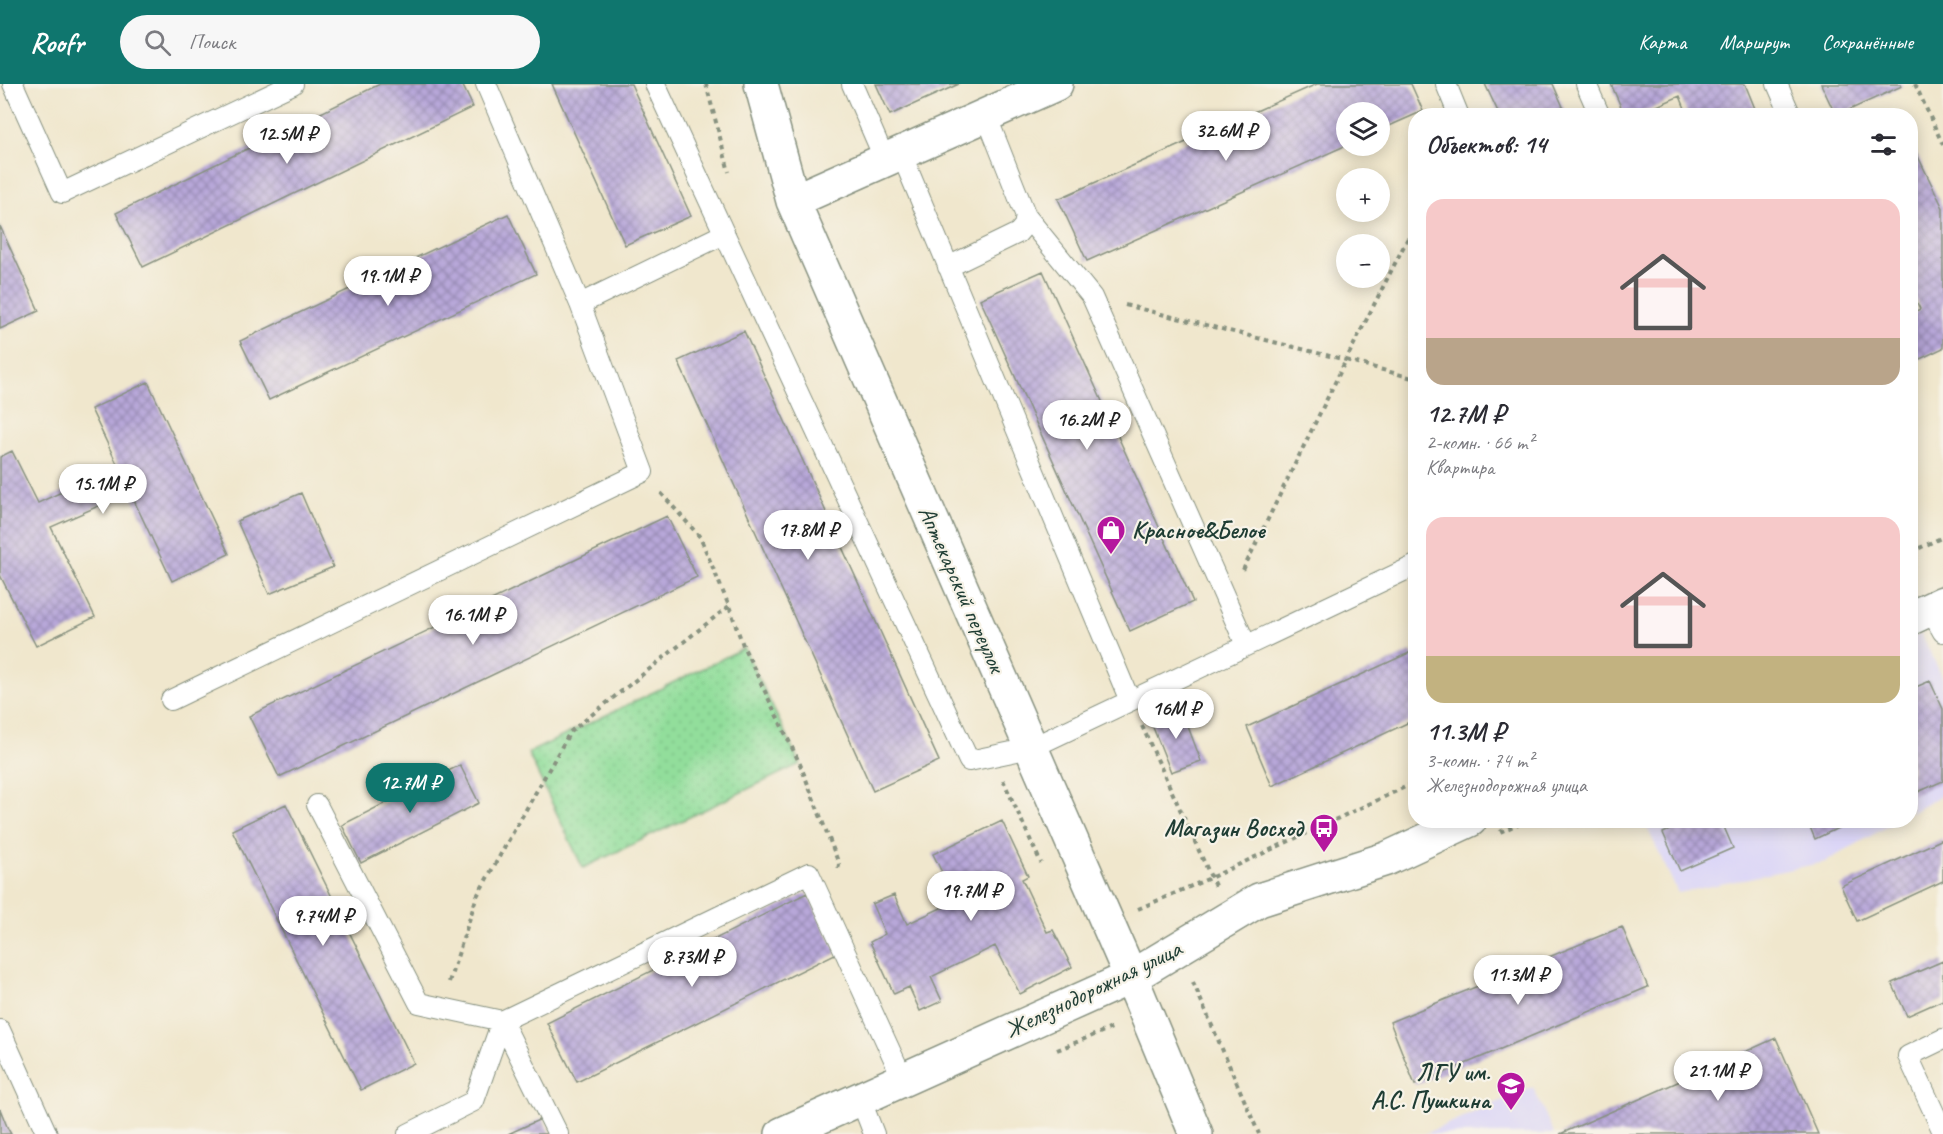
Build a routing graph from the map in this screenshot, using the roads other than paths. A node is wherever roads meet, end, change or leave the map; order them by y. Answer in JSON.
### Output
{"nodes":[{"id":1,"x":13,"y":84,"type":"edge"},
{"id":2,"x":293,"y":84,"type":"edge"},
{"id":3,"x":486,"y":84,"type":"edge"},
{"id":4,"x":655,"y":84,"type":"edge"},
{"id":5,"x":761,"y":84,"type":"edge"},
{"id":6,"x":852,"y":84,"type":"edge"},
{"id":7,"x":1056,"y":84,"type":"edge"},
{"id":8,"x":1446,"y":84,"type":"edge"},
{"id":9,"x":1586,"y":84,"type":"edge"},
{"id":10,"x":1777,"y":84,"type":"edge"},
{"id":11,"x":1456,"y":108,"type":"edge"},
{"id":12,"x":1596,"y":108,"type":"edge"},
{"id":13,"x":1788,"y":108,"type":"edge"},
{"id":14,"x":986,"y":115,"type":"junction"},
{"id":15,"x":893,"y":156,"type":"junction"},
{"id":16,"x":793,"y":201,"type":"junction"},
{"id":17,"x":1026,"y":216,"type":"junction"},
{"id":18,"x":724,"y":234,"type":"junction"},
{"id":19,"x":948,"y":267,"type":"junction"},
{"id":20,"x":579,"y":304,"type":"junction"},
{"id":21,"x":1408,"y":569,"type":"edge"},
{"id":22,"x":1246,"y":645,"type":"junction"},
{"id":23,"x":171,"y":700,"type":"dead end"},
{"id":24,"x":1130,"y":701,"type":"junction"},
{"id":25,"x":1031,"y":748,"type":"junction"},
{"id":26,"x":317,"y":805,"type":"dead end"},
{"id":27,"x":1453,"y":828,"type":"edge"},
{"id":28,"x":1131,"y":977,"type":"junction"},
{"id":29,"x":502,"y":1021,"type":"junction"},
{"id":30,"x":0,"y":1030,"type":"edge"},
{"id":31,"x":1943,"y":1039,"type":"edge"},
{"id":32,"x":903,"y":1079,"type":"junction"},
{"id":33,"x":860,"y":1098,"type":"junction"},
{"id":34,"x":1943,"y":1132,"type":"edge"},
{"id":35,"x":47,"y":1134,"type":"edge"},
{"id":36,"x":408,"y":1134,"type":"edge"},
{"id":37,"x":558,"y":1134,"type":"edge"},
{"id":38,"x":782,"y":1134,"type":"edge"},
{"id":39,"x":873,"y":1134,"type":"edge"},
{"id":40,"x":1196,"y":1134,"type":"edge"}],
"edges":[{"from":1,"to":2,"type":"lane"},
{"from":3,"to":20,"type":"lane"},
{"from":4,"to":18,"type":"lane"},
{"from":5,"to":16,"type":"street","name":"Аптекарский переулок"},
{"from":6,"to":15,"type":"lane"},
{"from":7,"to":14,"type":"street"},
{"from":8,"to":11,"type":"lane"},
{"from":9,"to":12,"type":"lane"},
{"from":10,"to":13,"type":"lane"},
{"from":14,"to":15,"type":"street"},
{"from":14,"to":17,"type":"lane"},
{"from":15,"to":16,"type":"street"},
{"from":15,"to":19,"type":"lane"},
{"from":16,"to":25,"type":"street","name":"Аптекарский переулок"},
{"from":17,"to":19,"type":"lane"},
{"from":17,"to":22,"type":"lane"},
{"from":18,"to":20,"type":"lane"},
{"from":18,"to":25,"type":"lane"},
{"from":19,"to":24,"type":"lane"},
{"from":20,"to":23,"type":"lane"},
{"from":21,"to":22,"type":"lane"},
{"from":22,"to":24,"type":"lane"},
{"from":24,"to":25,"type":"lane"},
{"from":25,"to":28,"type":"street","name":"Аптекарский переулок"},
{"from":26,"to":29,"type":"lane"},
{"from":27,"to":28,"type":"street","name":"Железнодорожная улица"},
{"from":28,"to":32,"type":"street","name":"Железнодорожная улица"},
{"from":28,"to":40,"type":"street","name":"Аптекарский переулок"},
{"from":29,"to":32,"type":"lane"},
{"from":29,"to":36,"type":"lane"},
{"from":29,"to":37,"type":"lane"},
{"from":30,"to":35,"type":"lane"},
{"from":31,"to":34,"type":"lane"},
{"from":32,"to":33,"type":"street","name":"Железнодорожная улица"},
{"from":33,"to":38,"type":"street","name":"Железнодорожная улица"},
{"from":33,"to":39,"type":"lane"}]}
